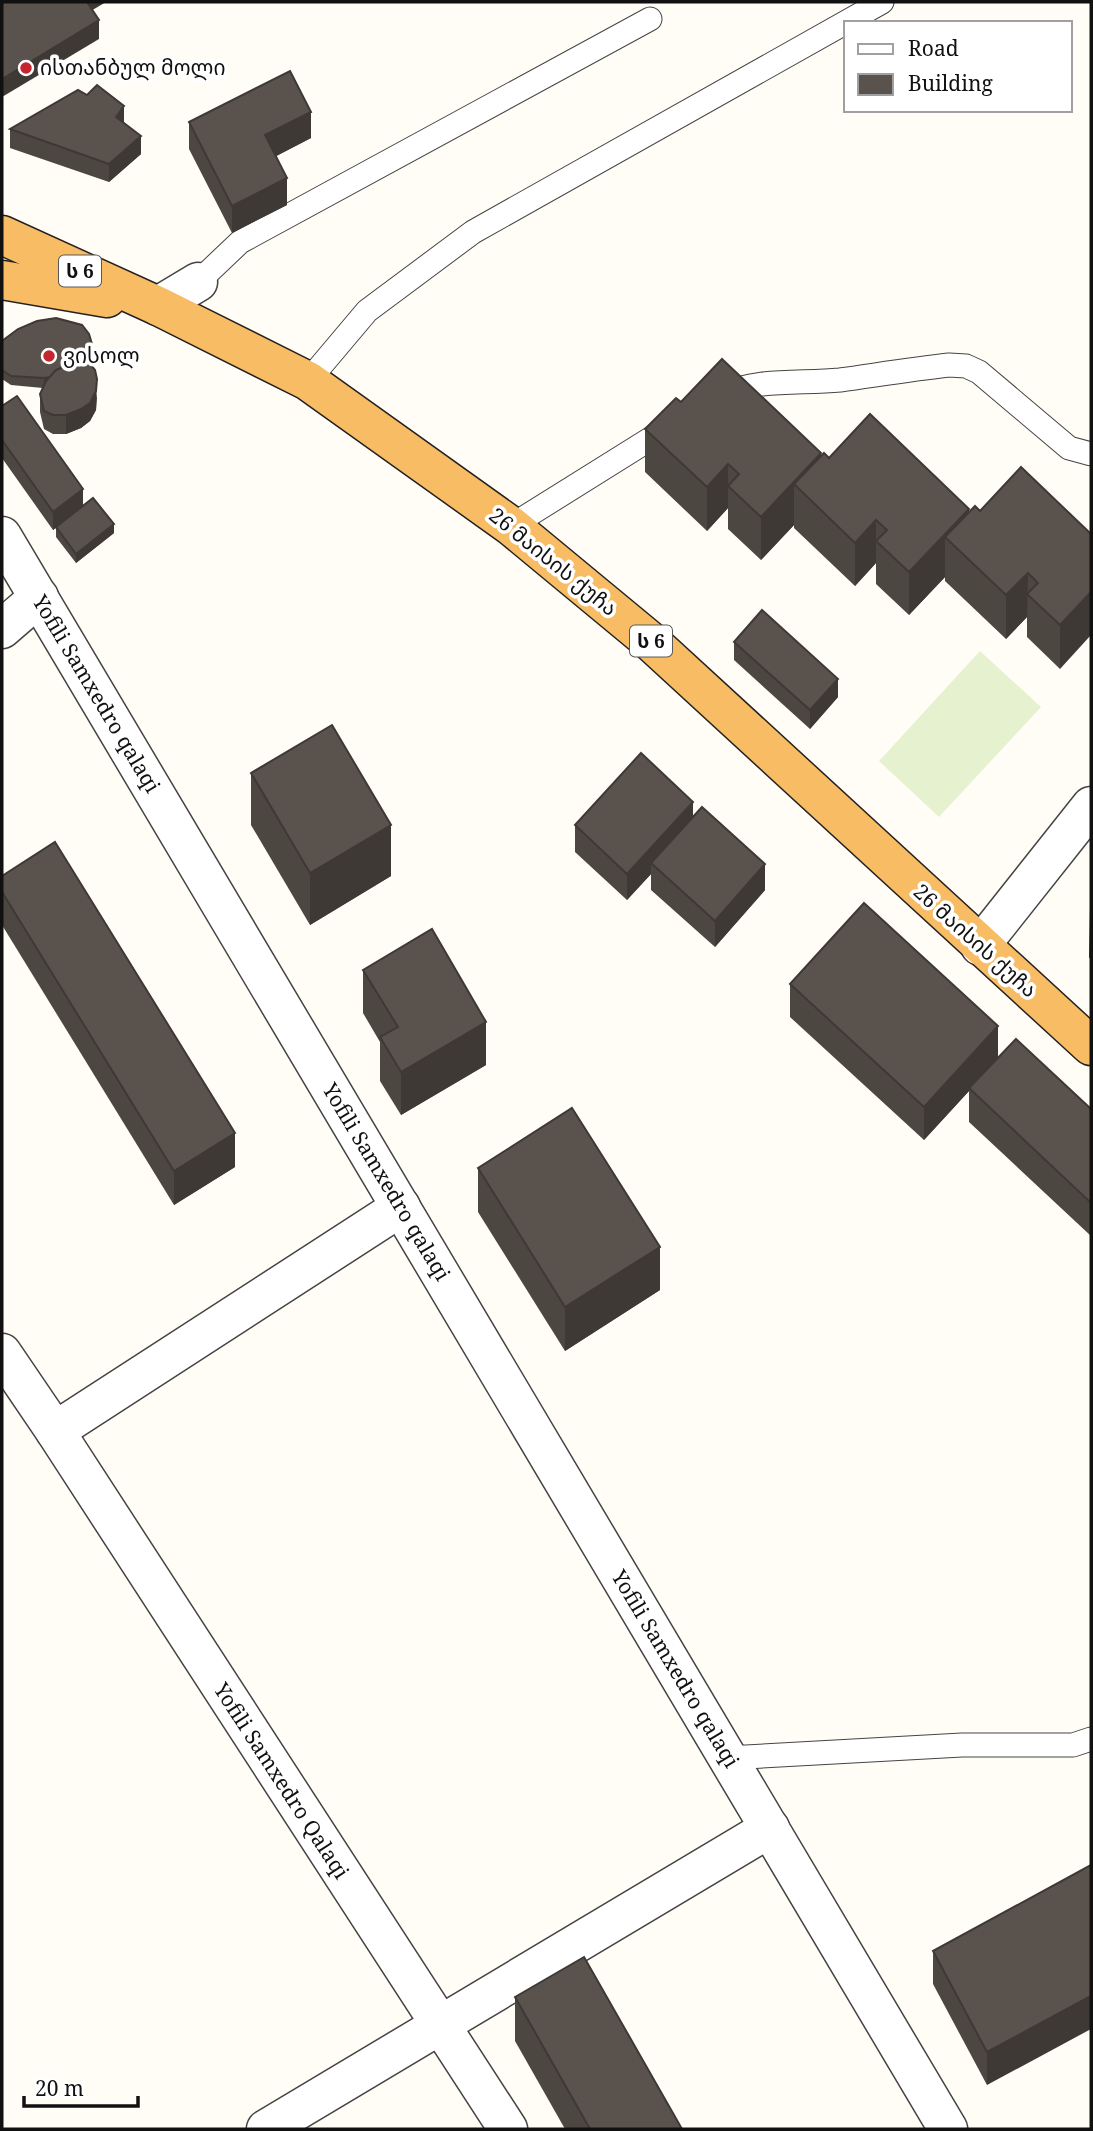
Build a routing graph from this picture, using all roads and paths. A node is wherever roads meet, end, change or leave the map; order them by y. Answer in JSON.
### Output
{"nodes":[{"id":1,"x":882,"y":2,"type":"edge"},
{"id":2,"x":650,"y":19,"type":"dead end"},
{"id":3,"x":848,"y":21,"type":"edge"},
{"id":4,"x":844,"y":23,"type":"edge"},
{"id":5,"x":2,"y":235,"type":"edge"},
{"id":6,"x":2,"y":280,"type":"edge"},
{"id":7,"x":198,"y":282,"type":"joint"},
{"id":8,"x":158,"y":306,"type":"junction"},
{"id":9,"x":308,"y":381,"type":"junction"},
{"id":10,"x":1091,"y":454,"type":"edge"},
{"id":11,"x":511,"y":526,"type":"junction"},
{"id":12,"x":2,"y":536,"type":"edge"},
{"id":13,"x":39,"y":597,"type":"junction"},
{"id":14,"x":2,"y":629,"type":"edge"},
{"id":15,"x":1091,"y":806,"type":"edge"},
{"id":16,"x":980,"y":946,"type":"junction"},
{"id":17,"x":1091,"y":1046,"type":"edge"},
{"id":18,"x":401,"y":1207,"type":"junction"},
{"id":19,"x":2,"y":1353,"type":"edge"},
{"id":20,"x":55,"y":1431,"type":"junction"},
{"id":21,"x":1091,"y":1739,"type":"edge"},
{"id":22,"x":727,"y":1758,"type":"junction"},
{"id":23,"x":770,"y":1828,"type":"junction"},
{"id":24,"x":439,"y":2026,"type":"junction"},
{"id":25,"x":266,"y":2129,"type":"edge"},
{"id":26,"x":508,"y":2129,"type":"edge"},
{"id":27,"x":948,"y":2129,"type":"edge"}],
"edges":[{"from":1,"to":3,"type":"lane"},
{"from":2,"to":7,"type":"lane"},
{"from":4,"to":9,"type":"lane"},
{"from":5,"to":8,"type":"highway","number":"ს 6"},
{"from":6,"to":8,"type":"highway","number":"ს 6"},
{"from":7,"to":8,"type":"street"},
{"from":8,"to":9,"type":"highway","name":"26 მაისის ქუჩა","number":"ს 6"},
{"from":9,"to":11,"type":"highway","name":"26 მაისის ქუჩა","number":"ს 6"},
{"from":10,"to":11,"type":"lane"},
{"from":11,"to":16,"type":"highway","name":"26 მაისის ქუჩა","number":"ს 6"},
{"from":12,"to":13,"type":"street","name":"Yofili Samxedro qalaqi"},
{"from":13,"to":14,"type":"street","name":"Yofili Samxedro Qalaqi"},
{"from":13,"to":18,"type":"street","name":"Yofili Samxedro qalaqi"},
{"from":15,"to":16,"type":"street"},
{"from":16,"to":17,"type":"highway","name":"26 მაისის ქუჩა","number":"ს 6"},
{"from":18,"to":20,"type":"street","name":"Yofili Samxedro Qalaqi"},
{"from":18,"to":22,"type":"street","name":"Yofili Samxedro qalaqi"},
{"from":19,"to":20,"type":"street","name":"Yofili Samxedro Qalaqi"},
{"from":20,"to":24,"type":"street","name":"Yofili Samxedro Qalaqi"},
{"from":21,"to":22,"type":"lane"},
{"from":22,"to":23,"type":"street","name":"Yofili Samxedro qalaqi"},
{"from":23,"to":24,"type":"street"},
{"from":23,"to":27,"type":"street","name":"Yofili Samxedro qalaqi"},
{"from":24,"to":25,"type":"street"},
{"from":24,"to":26,"type":"street","name":"Yofili Samxedro Qalaqi"}]}
